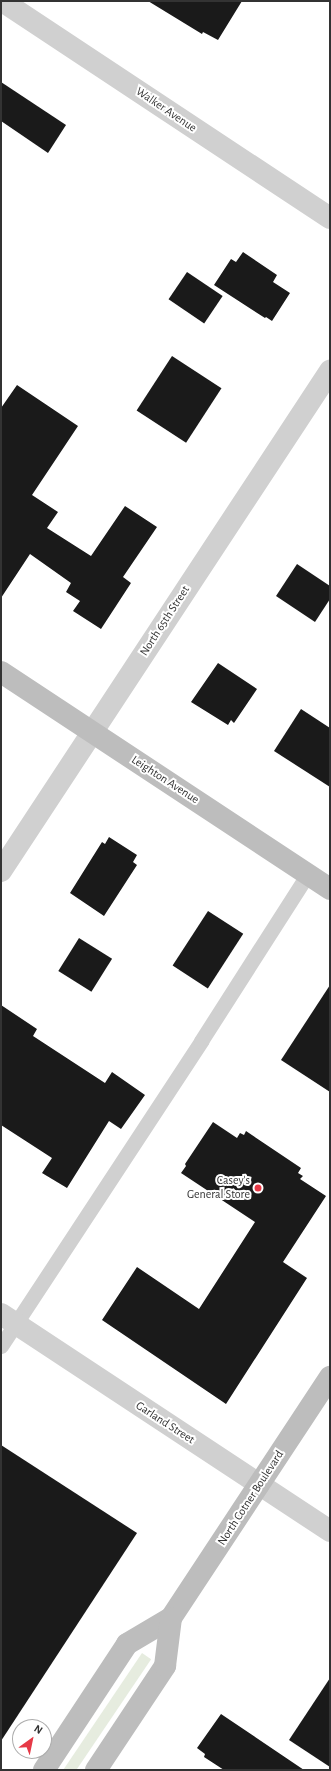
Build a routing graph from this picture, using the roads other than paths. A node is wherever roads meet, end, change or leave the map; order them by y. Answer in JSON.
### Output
{"nodes":[{"id":1,"x":2,"y":1,"type":"edge"},
{"id":2,"x":330,"y":218,"type":"edge"},
{"id":3,"x":330,"y":371,"type":"edge"},
{"id":4,"x":1,"y":672,"type":"edge"},
{"id":5,"x":93,"y":732,"type":"junction"},
{"id":6,"x":1,"y":871,"type":"edge"},
{"id":7,"x":308,"y":874,"type":"junction"},
{"id":8,"x":330,"y":889,"type":"edge"},
{"id":9,"x":8,"y":1319,"type":"edge"},
{"id":10,"x":1,"y":1346,"type":"edge"},
{"id":11,"x":330,"y":1377,"type":"edge"},
{"id":12,"x":259,"y":1484,"type":"junction"},
{"id":13,"x":330,"y":1531,"type":"edge"},
{"id":14,"x":171,"y":1618,"type":"junction"},
{"id":15,"x":44,"y":1770,"type":"edge"},
{"id":16,"x":96,"y":1770,"type":"edge"}],
"edges":[{"from":1,"to":2,"type":"street","name":"Walker Avenue"},
{"from":3,"to":5,"type":"street","name":"North 65th Street"},
{"from":4,"to":5,"type":"main road","name":"Leighton Avenue"},
{"from":5,"to":6,"type":"street","name":"North 65th Street"},
{"from":5,"to":7,"type":"main road","name":"Leighton Avenue"},
{"from":7,"to":8,"type":"main road","name":"Leighton Avenue"},
{"from":7,"to":9,"type":"lane"},
{"from":9,"to":10,"type":"lane"},
{"from":9,"to":12,"type":"street","name":"Garland Street"},
{"from":11,"to":12,"type":"main road","name":"North Cotner Boulevard"},
{"from":12,"to":13,"type":"street","name":"Garland Street"},
{"from":12,"to":14,"type":"main road","name":"North Cotner Boulevard"},
{"from":14,"to":15,"type":"main road","name":"North Cotner Boulevard"},
{"from":14,"to":16,"type":"main road","name":"North Cotner Boulevard"}]}
